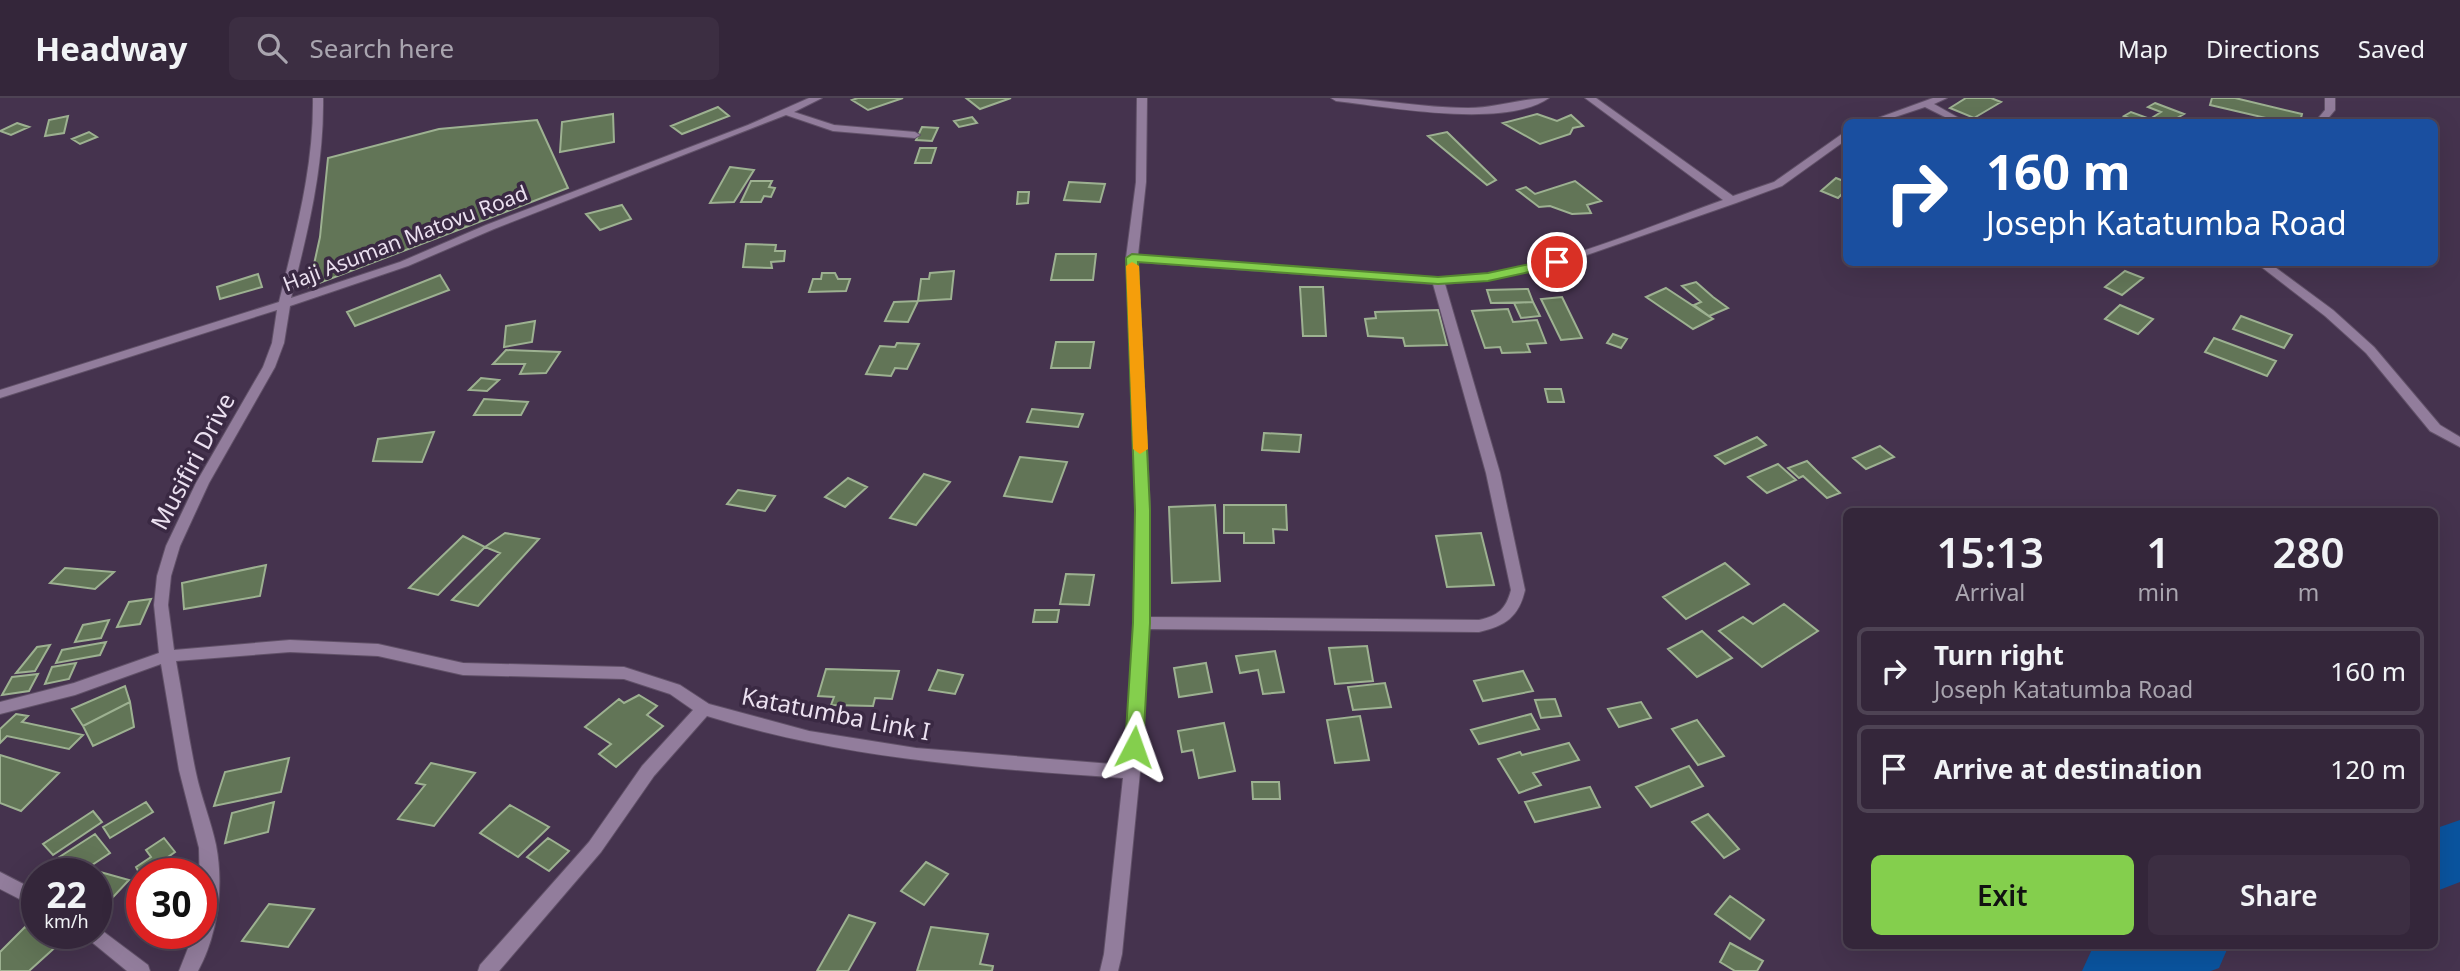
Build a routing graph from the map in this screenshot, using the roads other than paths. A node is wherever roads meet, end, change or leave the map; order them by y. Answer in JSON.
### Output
{"nodes":[{"id":1,"x":318,"y":98,"type":"edge"},
{"id":2,"x":817,"y":98,"type":"edge"},
{"id":3,"x":1142,"y":98,"type":"edge"},
{"id":4,"x":1335,"y":98,"type":"edge"},
{"id":5,"x":1544,"y":98,"type":"edge"},
{"id":6,"x":1590,"y":98,"type":"edge"},
{"id":7,"x":1941,"y":98,"type":"edge"},
{"id":8,"x":2330,"y":98,"type":"edge"},
{"id":9,"x":1927,"y":104,"type":"junction"},
{"id":10,"x":786,"y":112,"type":"junction"},
{"id":11,"x":1881,"y":119,"type":"edge"},
{"id":12,"x":1955,"y":119,"type":"edge"},
{"id":13,"x":2322,"y":119,"type":"edge"},
{"id":14,"x":915,"y":135,"type":"dead end"},
{"id":15,"x":1843,"y":138,"type":"edge"},
{"id":16,"x":1732,"y":201,"type":"junction"},
{"id":17,"x":1132,"y":258,"type":"junction"},
{"id":18,"x":2265,"y":266,"type":"edge"},
{"id":19,"x":1438,"y":281,"type":"junction"},
{"id":20,"x":284,"y":304,"type":"junction"},
{"id":21,"x":0,"y":394,"type":"edge"},
{"id":22,"x":2460,"y":443,"type":"edge"},
{"id":23,"x":1142,"y":623,"type":"junction"},
{"id":24,"x":168,"y":656,"type":"junction"},
{"id":25,"x":0,"y":708,"type":"edge"},
{"id":26,"x":704,"y":709,"type":"junction"},
{"id":27,"x":1132,"y":772,"type":"junction"},
{"id":28,"x":0,"y":880,"type":"edge"},
{"id":29,"x":21,"y":891,"type":"edge"},
{"id":30,"x":112,"y":948,"type":"edge"},
{"id":31,"x":141,"y":971,"type":"edge"},
{"id":32,"x":188,"y":971,"type":"edge"},
{"id":33,"x":487,"y":971,"type":"edge"},
{"id":34,"x":1109,"y":971,"type":"edge"}],
"edges":[{"from":1,"to":20,"type":"street","name":"Musifiri Drive"},
{"from":2,"to":10,"type":"street","name":"Haji Asuman Matovu Road"},
{"from":3,"to":17,"type":"street"},
{"from":4,"to":5,"type":"street"},
{"from":6,"to":16,"type":"street"},
{"from":7,"to":9,"type":"street"},
{"from":8,"to":13,"type":"street"},
{"from":9,"to":11,"type":"street"},
{"from":9,"to":12,"type":"street"},
{"from":10,"to":14,"type":"street"},
{"from":10,"to":20,"type":"street","name":"Haji Asuman Matovu Road"},
{"from":15,"to":16,"type":"street"},
{"from":16,"to":19,"type":"street"},
{"from":17,"to":19,"type":"street"},
{"from":17,"to":23,"type":"street"},
{"from":18,"to":22,"type":"street"},
{"from":19,"to":23,"type":"street"},
{"from":20,"to":21,"type":"street","name":"Haji Asuman Matovu Road"},
{"from":20,"to":24,"type":"street","name":"Musifiri Drive"},
{"from":23,"to":27,"type":"street"},
{"from":24,"to":25,"type":"street"},
{"from":24,"to":26,"type":"street"},
{"from":24,"to":32,"type":"street","name":"Musifiri Drive"},
{"from":26,"to":27,"type":"street","name":"Katatumba Link I"},
{"from":26,"to":33,"type":"street","name":"Katatumba Link I"},
{"from":27,"to":34,"type":"street"},
{"from":28,"to":29,"type":"street"},
{"from":30,"to":31,"type":"street"}]}
